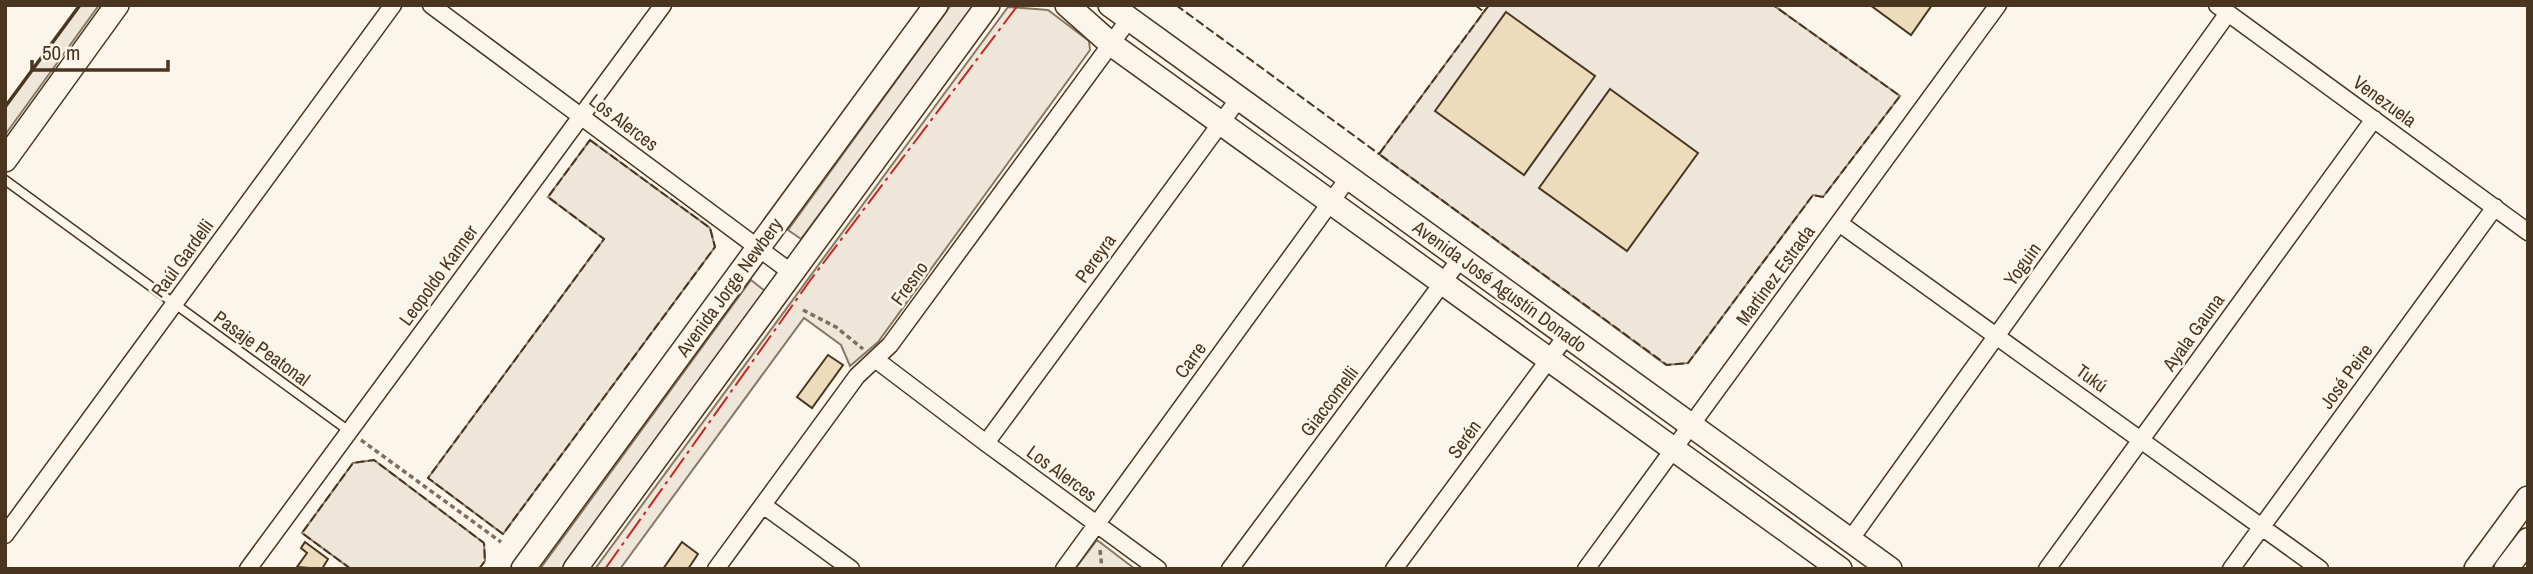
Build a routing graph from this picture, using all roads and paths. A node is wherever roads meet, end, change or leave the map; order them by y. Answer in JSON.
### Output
{"nodes":[{"id":1,"x":117,"y":5,"type":"edge"},
{"id":2,"x":393,"y":5,"type":"edge"},
{"id":3,"x":431,"y":5,"type":"edge"},
{"id":4,"x":663,"y":5,"type":"edge"},
{"id":5,"x":936,"y":5,"type":"edge"},
{"id":6,"x":988,"y":5,"type":"edge"},
{"id":7,"x":1067,"y":5,"type":"edge"},
{"id":8,"x":1110,"y":5,"type":"edge"},
{"id":9,"x":1998,"y":5,"type":"edge"},
{"id":10,"x":2223,"y":9,"type":"edge"},
{"id":11,"x":1130,"y":18,"type":"junction"},
{"id":12,"x":1111,"y":44,"type":"junction"},
{"id":13,"x":1240,"y":97,"type":"junction"},
{"id":14,"x":581,"y":117,"type":"junction"},
{"id":15,"x":2374,"y":119,"type":"junction"},
{"id":16,"x":1220,"y":123,"type":"junction"},
{"id":17,"x":5,"y":160,"type":"edge"},
{"id":18,"x":1349,"y":177,"type":"junction"},
{"id":19,"x":5,"y":180,"type":"edge"},
{"id":20,"x":1331,"y":202,"type":"junction"},
{"id":21,"x":2495,"y":207,"type":"junction"},
{"id":22,"x":1839,"y":223,"type":"junction"},
{"id":23,"x":2528,"y":232,"type":"edge"},
{"id":24,"x":757,"y":247,"type":"junction"},
{"id":25,"x":1461,"y":258,"type":"junction"},
{"id":26,"x":792,"y":273,"type":"junction"},
{"id":27,"x":1443,"y":283,"type":"junction"},
{"id":28,"x":174,"y":304,"type":"junction"},
{"id":29,"x":803,"y":310,"type":"dead end"},
{"id":30,"x":1567,"y":335,"type":"junction"},
{"id":31,"x":1997,"y":336,"type":"junction"},
{"id":32,"x":875,"y":359,"type":"junction"},
{"id":33,"x":1549,"y":359,"type":"junction"},
{"id":34,"x":1691,"y":425,"type":"junction"},
{"id":35,"x":349,"y":431,"type":"junction"},
{"id":36,"x":2141,"y":440,"type":"junction"},
{"id":37,"x":986,"y":443,"type":"junction"},
{"id":38,"x":1673,"y":449,"type":"junction"},
{"id":39,"x":2528,"y":498,"type":"edge"},
{"id":40,"x":763,"y":505,"type":"junction"},
{"id":41,"x":1097,"y":524,"type":"junction"},
{"id":42,"x":2262,"y":527,"type":"junction"},
{"id":43,"x":5,"y":535,"type":"edge"},
{"id":44,"x":1850,"y":540,"type":"junction"},
{"id":45,"x":2528,"y":540,"type":"edge"},
{"id":46,"x":501,"y":542,"type":"dead end"},
{"id":47,"x":248,"y":569,"type":"edge"},
{"id":48,"x":523,"y":569,"type":"edge"},
{"id":49,"x":575,"y":569,"type":"edge"},
{"id":50,"x":716,"y":569,"type":"edge"},
{"id":51,"x":851,"y":569,"type":"edge"},
{"id":52,"x":1064,"y":569,"type":"edge"},
{"id":53,"x":1158,"y":569,"type":"edge"},
{"id":54,"x":1230,"y":569,"type":"edge"},
{"id":55,"x":1394,"y":569,"type":"edge"},
{"id":56,"x":1586,"y":569,"type":"edge"},
{"id":57,"x":1840,"y":569,"type":"edge"},
{"id":58,"x":1890,"y":569,"type":"edge"},
{"id":59,"x":2046,"y":569,"type":"edge"},
{"id":60,"x":2231,"y":569,"type":"edge"},
{"id":61,"x":2320,"y":569,"type":"edge"},
{"id":62,"x":2476,"y":569,"type":"edge"},
{"id":63,"x":2507,"y":569,"type":"edge"}],
"edges":[{"from":1,"to":17,"type":"street"},
{"from":2,"to":28,"type":"street","name":"Raúl Gardelli"},
{"from":3,"to":14,"type":"street","name":"Los Alerces"},
{"from":4,"to":14,"type":"street","name":"Leopoldo Kanner"},
{"from":5,"to":24,"type":"street","name":"Avenida Jorge Newbery"},
{"from":6,"to":26,"type":"street"},
{"from":7,"to":12,"type":"street","name":"Avenida José Agustín Donado"},
{"from":8,"to":11,"type":"street","name":"Avenida José Agustín Donado"},
{"from":9,"to":22,"type":"street","name":"Martinez Estrada"},
{"from":10,"to":15,"type":"street","name":"Venezuela"},
{"from":10,"to":31,"type":"street","name":"Yoguin"},
{"from":11,"to":12,"type":"street","name":"Fresno"},
{"from":11,"to":13,"type":"street","name":"Avenida José Agustín Donado"},
{"from":12,"to":16,"type":"street","name":"Avenida José Agustín Donado"},
{"from":12,"to":32,"type":"street","name":"Fresno"},
{"from":13,"to":16,"type":"street","name":"Pereyra"},
{"from":13,"to":18,"type":"street","name":"Avenida José Agustín Donado"},
{"from":14,"to":24,"type":"street","name":"Los Alerces"},
{"from":14,"to":35,"type":"street","name":"Leopoldo Kanner"},
{"from":15,"to":21,"type":"street","name":"Venezuela"},
{"from":15,"to":36,"type":"street","name":"Ayala Gauna"},
{"from":16,"to":20,"type":"street","name":"Avenida José Agustín Donado"},
{"from":16,"to":37,"type":"street","name":"Pereyra"},
{"from":18,"to":20,"type":"street","name":"Carre"},
{"from":18,"to":25,"type":"street","name":"Avenida José Agustín Donado"},
{"from":19,"to":28,"type":"lane","name":"Pasaje Peatonal"},
{"from":20,"to":27,"type":"street","name":"Avenida José Agustín Donado"},
{"from":20,"to":41,"type":"street","name":"Carre"},
{"from":21,"to":23,"type":"street","name":"Venezuela"},
{"from":21,"to":42,"type":"street","name":"José Peire"},
{"from":22,"to":31,"type":"street","name":"Tukú"},
{"from":22,"to":34,"type":"street","name":"Martinez Estrada"},
{"from":24,"to":26,"type":"street","name":"Los Alerces"},
{"from":24,"to":48,"type":"street","name":"Avenida Jorge Newbery"},
{"from":25,"to":27,"type":"street","name":"Giaccomelli"},
{"from":25,"to":30,"type":"street","name":"Avenida José Agustín Donado"},
{"from":26,"to":49,"type":"street"},
{"from":27,"to":33,"type":"street","name":"Avenida José Agustín Donado"},
{"from":27,"to":54,"type":"street","name":"Giaccomelli"},
{"from":28,"to":35,"type":"lane","name":"Pasaje Peatonal"},
{"from":28,"to":43,"type":"street","name":"Raúl Gardelli"},
{"from":29,"to":32,"type":"path"},
{"from":30,"to":33,"type":"street","name":"Serén"},
{"from":30,"to":34,"type":"street","name":"Avenida José Agustín Donado"},
{"from":31,"to":36,"type":"street","name":"Tukú"},
{"from":31,"to":44,"type":"street","name":"Yoguin"},
{"from":32,"to":37,"type":"street","name":"Los Alerces"},
{"from":32,"to":40,"type":"street","name":"Fresno"},
{"from":33,"to":38,"type":"street","name":"Avenida José Agustín Donado"},
{"from":33,"to":55,"type":"street","name":"Serén"},
{"from":34,"to":38,"type":"street","name":"Martinez Estrada"},
{"from":34,"to":44,"type":"street","name":"Avenida José Agustín Donado"},
{"from":35,"to":46,"type":"path"},
{"from":35,"to":47,"type":"street","name":"Leopoldo Kanner"},
{"from":36,"to":42,"type":"street","name":"Tukú"},
{"from":36,"to":59,"type":"street","name":"Ayala Gauna"},
{"from":37,"to":41,"type":"street","name":"Los Alerces"},
{"from":38,"to":56,"type":"street","name":"Martinez Estrada"},
{"from":38,"to":57,"type":"street","name":"Avenida José Agustín Donado"},
{"from":39,"to":62,"type":"street"},
{"from":40,"to":50,"type":"street","name":"Fresno"},
{"from":40,"to":51,"type":"street"},
{"from":41,"to":52,"type":"street","name":"Carre"},
{"from":41,"to":53,"type":"street","name":"Los Alerces"},
{"from":42,"to":60,"type":"street","name":"José Peire"},
{"from":42,"to":61,"type":"street","name":"Tukú"},
{"from":44,"to":58,"type":"street","name":"Avenida José Agustín Donado"},
{"from":45,"to":63,"type":"street"}]}
